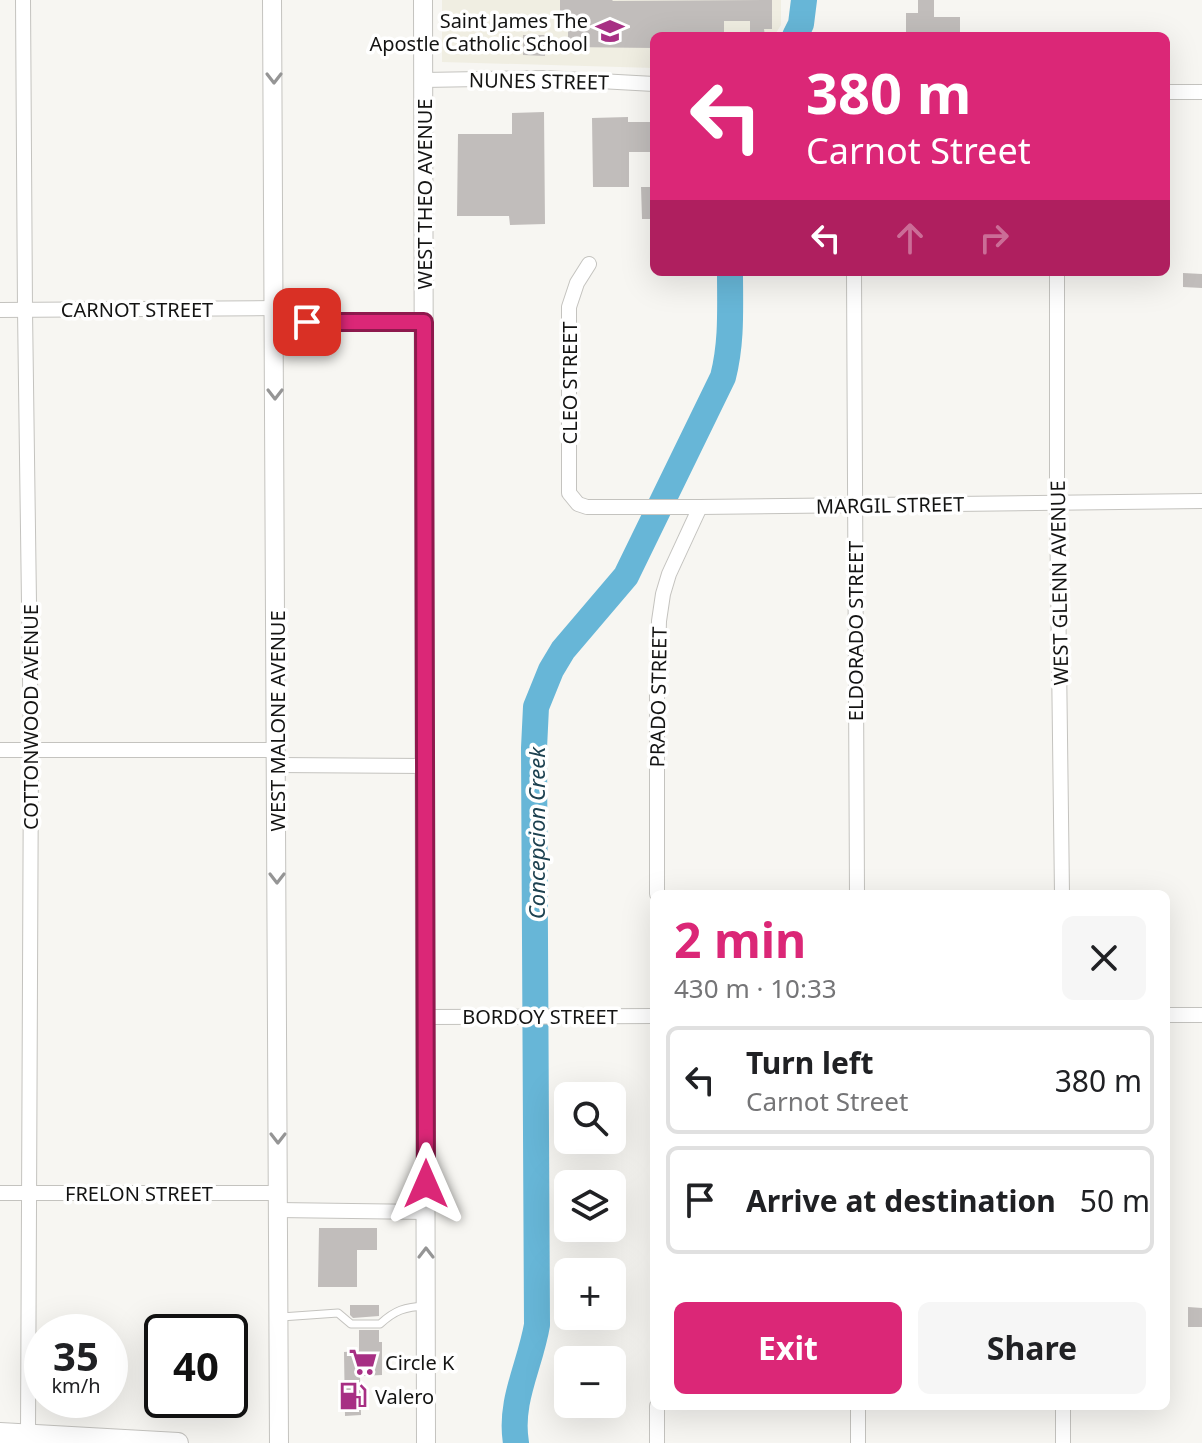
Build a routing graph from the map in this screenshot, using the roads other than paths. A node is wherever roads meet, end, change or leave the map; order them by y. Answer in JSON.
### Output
{"nodes":[{"id":1,"x":23,"y":0,"type":"edge"},
{"id":2,"x":272,"y":0,"type":"edge"},
{"id":3,"x":423,"y":0,"type":"edge"},
{"id":4,"x":423,"y":80,"type":"junction"},
{"id":5,"x":650,"y":84,"type":"edge"},
{"id":6,"x":1170,"y":92,"type":"edge"},
{"id":7,"x":1202,"y":92,"type":"edge"},
{"id":8,"x":589,"y":264,"type":"dead end"},
{"id":9,"x":854,"y":276,"type":"edge"},
{"id":10,"x":1057,"y":276,"type":"edge"},
{"id":11,"x":0,"y":310,"type":"edge"},
{"id":12,"x":25,"y":310,"type":"junction"},
{"id":13,"x":275,"y":315,"type":"junction"},
{"id":14,"x":424,"y":322,"type":"junction"},
{"id":15,"x":1202,"y":501,"type":"edge"},
{"id":16,"x":578,"y":504,"type":"joint"},
{"id":17,"x":1057,"y":504,"type":"junction"},
{"id":18,"x":854,"y":506,"type":"junction"},
{"id":19,"x":700,"y":507,"type":"junction"},
{"id":20,"x":0,"y":750,"type":"edge"},
{"id":21,"x":31,"y":750,"type":"junction"},
{"id":22,"x":277,"y":757,"type":"junction"},
{"id":23,"x":425,"y":766,"type":"junction"},
{"id":24,"x":657,"y":890,"type":"edge"},
{"id":25,"x":857,"y":890,"type":"edge"},
{"id":26,"x":1062,"y":890,"type":"edge"},
{"id":27,"x":1170,"y":1015,"type":"edge"},
{"id":28,"x":1202,"y":1015,"type":"edge"},
{"id":29,"x":650,"y":1016,"type":"edge"},
{"id":30,"x":425,"y":1017,"type":"junction"},
{"id":31,"x":0,"y":1193,"type":"edge"},
{"id":32,"x":29,"y":1193,"type":"junction"},
{"id":33,"x":278,"y":1202,"type":"junction"},
{"id":34,"x":426,"y":1212,"type":"junction"},
{"id":35,"x":426,"y":1306,"type":"junction"},
{"id":36,"x":278,"y":1317,"type":"junction"},
{"id":37,"x":657,"y":1410,"type":"edge"},
{"id":38,"x":858,"y":1410,"type":"edge"},
{"id":39,"x":1063,"y":1410,"type":"edge"},
{"id":40,"x":0,"y":1433,"type":"edge"},
{"id":41,"x":28,"y":1434,"type":"junction"},
{"id":42,"x":178,"y":1443,"type":"edge"},
{"id":43,"x":279,"y":1443,"type":"edge"},
{"id":44,"x":426,"y":1443,"type":"edge"},
{"id":45,"x":657,"y":1443,"type":"edge"},
{"id":46,"x":858,"y":1443,"type":"edge"},
{"id":47,"x":1063,"y":1443,"type":"edge"}],
"edges":[{"from":1,"to":12,"type":"street","name":"COTTONWOOD AVENUE"},
{"from":2,"to":13,"type":"street","name":"WEST MALONE AVENUE","one_way":true},
{"from":3,"to":4,"type":"street","name":"WEST THEO AVENUE"},
{"from":4,"to":5,"type":"street","name":"NUNES STREET"},
{"from":4,"to":14,"type":"street","name":"WEST THEO AVENUE"},
{"from":6,"to":7,"type":"street"},
{"from":8,"to":16,"type":"street","name":"CLEO STREET"},
{"from":9,"to":18,"type":"street","name":"ELDORADO STREET"},
{"from":10,"to":17,"type":"street","name":"WEST GLENN AVENUE"},
{"from":11,"to":12,"type":"street","name":"CARNOT STREET"},
{"from":12,"to":13,"type":"street","name":"CARNOT STREET"},
{"from":12,"to":21,"type":"street","name":"COTTONWOOD AVENUE"},
{"from":13,"to":14,"type":"street","name":"CARNOT STREET"},
{"from":13,"to":22,"type":"street","name":"WEST MALONE AVENUE","one_way":true},
{"from":14,"to":23,"type":"street","name":"WEST THEO AVENUE"},
{"from":15,"to":17,"type":"street","name":"MARGIL STREET"},
{"from":16,"to":19,"type":"street","name":"MARGIL STREET"},
{"from":17,"to":18,"type":"street","name":"MARGIL STREET"},
{"from":17,"to":26,"type":"street","name":"WEST GLENN AVENUE"},
{"from":18,"to":19,"type":"street","name":"MARGIL STREET"},
{"from":18,"to":25,"type":"street","name":"ELDORADO STREET"},
{"from":19,"to":24,"type":"street","name":"PRADO STREET"},
{"from":20,"to":21,"type":"street"},
{"from":21,"to":22,"type":"street"},
{"from":21,"to":32,"type":"street","name":"COTTONWOOD AVENUE"},
{"from":22,"to":23,"type":"street"},
{"from":22,"to":33,"type":"street","name":"WEST MALONE AVENUE","one_way":true},
{"from":23,"to":30,"type":"street","name":"WEST THEO AVENUE"},
{"from":27,"to":28,"type":"street"},
{"from":29,"to":30,"type":"street","name":"BORDOY STREET"},
{"from":30,"to":34,"type":"street","name":"WEST THEO AVENUE"},
{"from":31,"to":32,"type":"street","name":"FRELON STREET"},
{"from":32,"to":33,"type":"street","name":"FRELON STREET"},
{"from":32,"to":41,"type":"street","name":"COTTONWOOD AVENUE"},
{"from":33,"to":34,"type":"street","name":"FRELON STREET"},
{"from":33,"to":36,"type":"street","name":"WEST MALONE AVENUE"},
{"from":35,"to":34,"type":"street","name":"WEST THEO AVENUE","one_way":true},
{"from":35,"to":36,"type":"lane"},
{"from":35,"to":44,"type":"street","name":"WEST THEO AVENUE"},
{"from":36,"to":43,"type":"street","name":"WEST MALONE AVENUE"},
{"from":37,"to":45,"type":"street"},
{"from":38,"to":46,"type":"street"},
{"from":39,"to":47,"type":"street"},
{"from":40,"to":41,"type":"main road"},
{"from":41,"to":42,"type":"main road"}]}
